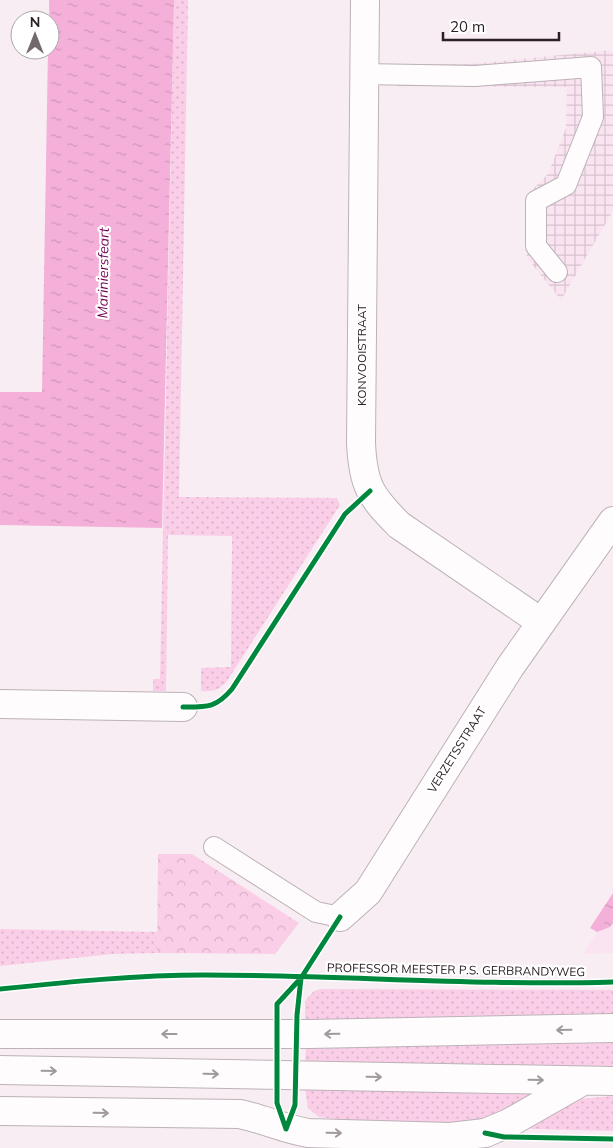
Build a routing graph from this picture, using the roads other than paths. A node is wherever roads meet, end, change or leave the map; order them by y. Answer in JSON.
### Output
{"nodes":[{"id":1,"x":365,"y":0,"type":"edge"},
{"id":2,"x":363,"y":74,"type":"junction"},
{"id":3,"x":557,"y":272,"type":"dead end"},
{"id":4,"x":613,"y":521,"type":"edge"},
{"id":5,"x":541,"y":622,"type":"junction"},
{"id":6,"x":0,"y":704,"type":"edge"},
{"id":7,"x":184,"y":707,"type":"dead end"},
{"id":8,"x":214,"y":847,"type":"dead end"},
{"id":9,"x":340,"y":917,"type":"joint"},
{"id":10,"x":613,"y":1028,"type":"edge"},
{"id":11,"x":0,"y":1034,"type":"edge"},
{"id":12,"x":0,"y":1070,"type":"edge"},
{"id":13,"x":584,"y":1081,"type":"junction"},
{"id":14,"x":613,"y":1081,"type":"edge"},
{"id":15,"x":0,"y":1111,"type":"edge"},
{"id":16,"x":286,"y":1138,"type":"edge"}],
"edges":[{"from":1,"to":2,"type":"street","name":"KONVOOISTRAAT"},
{"from":2,"to":3,"type":"lane"},
{"from":2,"to":5,"type":"street","name":"KONVOOISTRAAT"},
{"from":4,"to":5,"type":"street","name":"VERZETSSTRAAT"},
{"from":5,"to":9,"type":"street","name":"VERZETSSTRAAT"},
{"from":6,"to":7,"type":"street"},
{"from":8,"to":9,"type":"lane"},
{"from":10,"to":11,"type":"street","one_way":true},
{"from":12,"to":13,"type":"street","one_way":true},
{"from":13,"to":14,"type":"street"},
{"from":16,"to":13,"type":"street","one_way":true},
{"from":15,"to":16,"type":"street","one_way":true}]}
